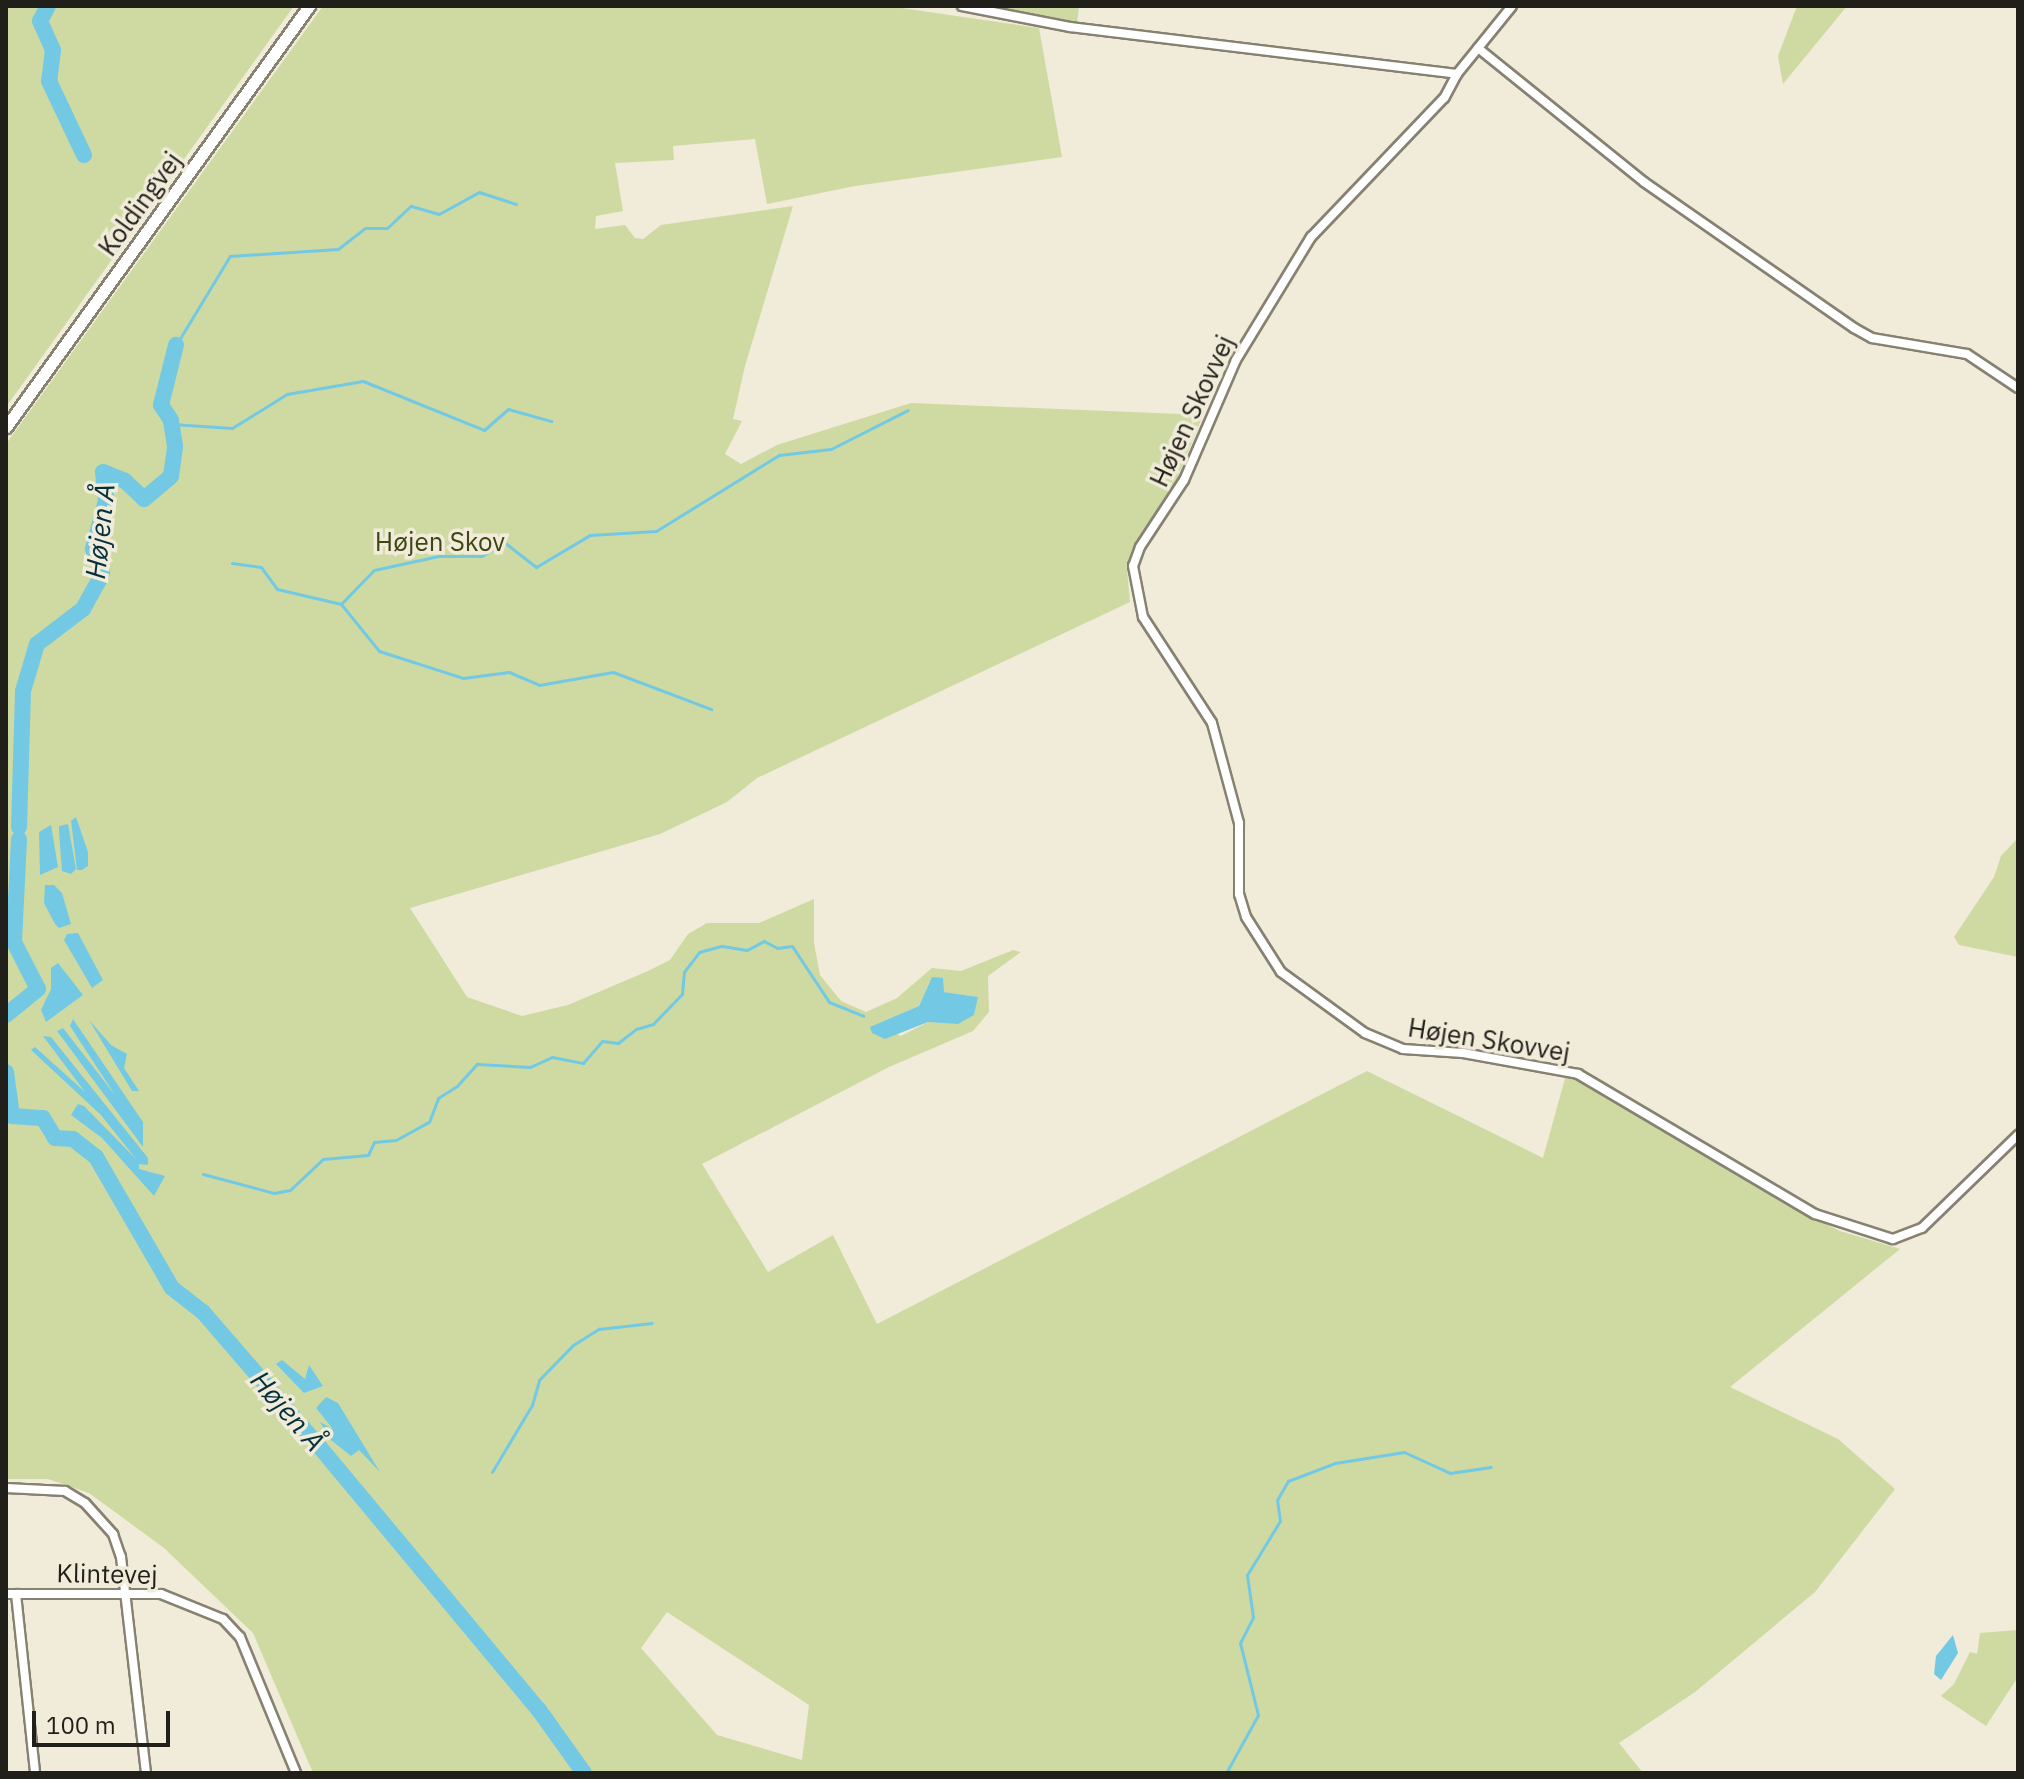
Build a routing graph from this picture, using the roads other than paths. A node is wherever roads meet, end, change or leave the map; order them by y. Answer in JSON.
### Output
{"nodes":[{"id":1,"x":309,"y":6,"type":"edge"},
{"id":2,"x":962,"y":6,"type":"edge"},
{"id":3,"x":1512,"y":6,"type":"edge"},
{"id":4,"x":1478,"y":48,"type":"junction"},
{"id":5,"x":1457,"y":74,"type":"junction"},
{"id":6,"x":2018,"y":388,"type":"edge"},
{"id":7,"x":6,"y":427,"type":"edge"},
{"id":8,"x":2018,"y":1135,"type":"edge"},
{"id":9,"x":6,"y":1488,"type":"edge"},
{"id":10,"x":125,"y":1591,"type":"junction"},
{"id":11,"x":6,"y":1594,"type":"edge"},
{"id":12,"x":16,"y":1594,"type":"junction"},
{"id":13,"x":35,"y":1773,"type":"edge"},
{"id":14,"x":146,"y":1773,"type":"edge"},
{"id":15,"x":296,"y":1773,"type":"edge"}],
"edges":[{"from":1,"to":7,"type":"main road","name":"Koldingvej"},
{"from":2,"to":5,"type":"street"},
{"from":3,"to":4,"type":"street","name":"Højen Skovvej"},
{"from":4,"to":5,"type":"street","name":"Højen Skovvej"},
{"from":4,"to":6,"type":"street"},
{"from":5,"to":8,"type":"street","name":"Højen Skovvej"},
{"from":9,"to":10,"type":"street"},
{"from":10,"to":12,"type":"street","name":"Klintevej"},
{"from":10,"to":14,"type":"street"},
{"from":10,"to":15,"type":"street","name":"Klintevej"},
{"from":11,"to":12,"type":"street","name":"Klintevej"},
{"from":12,"to":13,"type":"street"}]}
